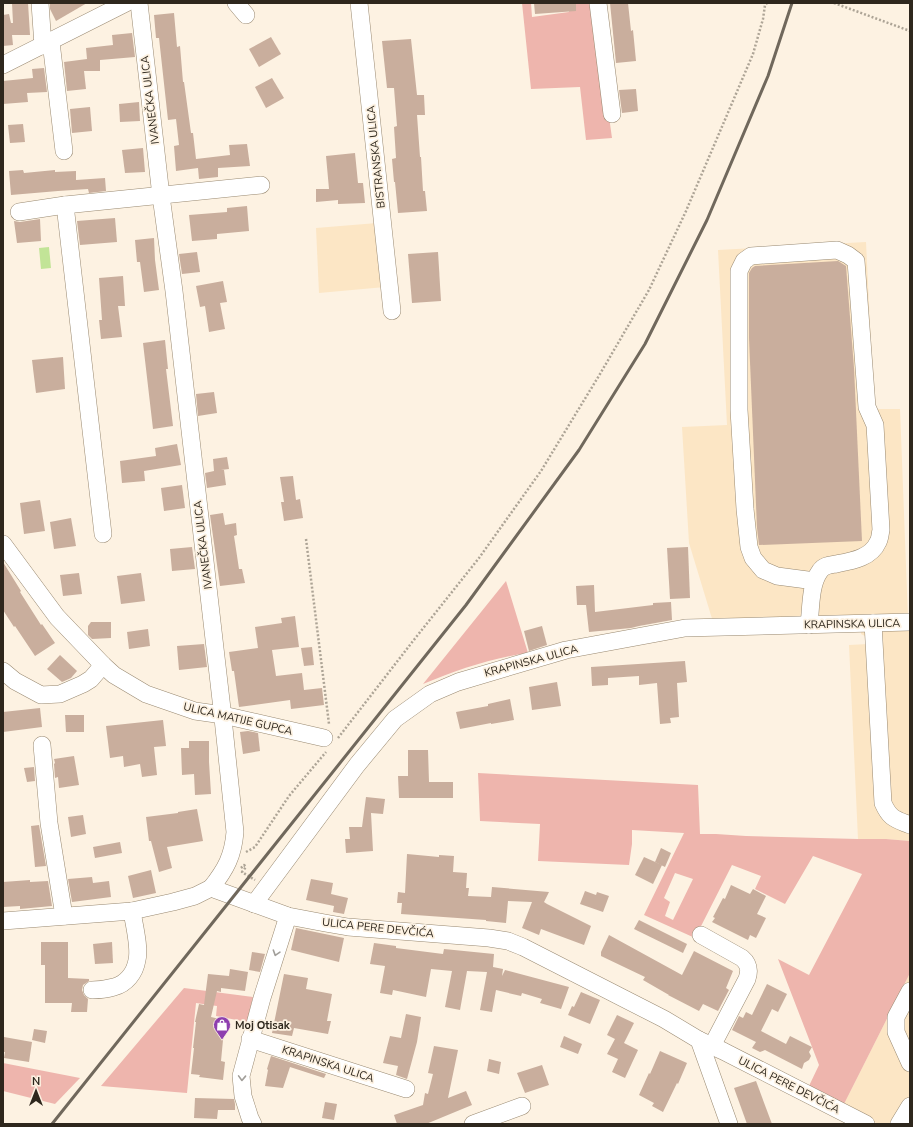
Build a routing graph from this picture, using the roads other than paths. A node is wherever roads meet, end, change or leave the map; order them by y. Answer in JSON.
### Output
{"nodes":[{"id":1,"x":40,"y":3,"type":"edge"},
{"id":2,"x":126,"y":3,"type":"edge"},
{"id":3,"x":139,"y":3,"type":"edge"},
{"id":4,"x":359,"y":3,"type":"edge"},
{"id":5,"x":598,"y":3,"type":"edge"},
{"id":6,"x":47,"y":44,"type":"junction"},
{"id":7,"x":3,"y":65,"type":"edge"},
{"id":8,"x":612,"y":114,"type":"dead end"},
{"id":9,"x":64,"y":151,"type":"dead end"},
{"id":10,"x":261,"y":185,"type":"dead end"},
{"id":11,"x":161,"y":196,"type":"junction"},
{"id":12,"x":65,"y":205,"type":"junction"},
{"id":13,"x":19,"y":212,"type":"dead end"},
{"id":14,"x":392,"y":311,"type":"dead end"},
{"id":15,"x":103,"y":534,"type":"dead end"},
{"id":16,"x":3,"y":544,"type":"edge"},
{"id":17,"x":815,"y":581,"type":"junction"},
{"id":18,"x":910,"y":622,"type":"edge"},
{"id":19,"x":873,"y":623,"type":"junction"},
{"id":20,"x":809,"y":625,"type":"junction"},
{"id":21,"x":103,"y":665,"type":"junction"},
{"id":22,"x":3,"y":671,"type":"edge"},
{"id":23,"x":222,"y":715,"type":"junction"},
{"id":24,"x":329,"y":739,"type":"road end"},
{"id":25,"x":42,"y":745,"type":"dead end"},
{"id":26,"x":910,"y":825,"type":"edge"},
{"id":27,"x":211,"y":888,"type":"junction"},
{"id":28,"x":254,"y":904,"type":"junction"},
{"id":29,"x":132,"y":911,"type":"junction"},
{"id":30,"x":64,"y":916,"type":"junction"},
{"id":31,"x":288,"y":916,"type":"junction"},
{"id":32,"x":3,"y":921,"type":"edge"},
{"id":33,"x":701,"y":935,"type":"dead end"},
{"id":34,"x":92,"y":990,"type":"dead end"},
{"id":35,"x":910,"y":991,"type":"edge"},
{"id":36,"x":250,"y":1039,"type":"junction"},
{"id":37,"x":706,"y":1043,"type":"junction"},
{"id":38,"x":910,"y":1063,"type":"edge"},
{"id":39,"x":406,"y":1089,"type":"dead end"},
{"id":40,"x":522,"y":1106,"type":"dead end"},
{"id":41,"x":910,"y":1106,"type":"edge"},
{"id":42,"x":860,"y":1122,"type":"edge"},
{"id":43,"x":253,"y":1124,"type":"edge"},
{"id":44,"x":473,"y":1124,"type":"edge"},
{"id":45,"x":729,"y":1124,"type":"edge"},
{"id":46,"x":899,"y":1124,"type":"edge"}],
"edges":[{"from":1,"to":6,"type":"street"},
{"from":2,"to":6,"type":"street"},
{"from":3,"to":11,"type":"street","name":"IVANEČKA ULICA"},
{"from":4,"to":14,"type":"street","name":"BISTRANSKA ULICA"},
{"from":5,"to":8,"type":"street"},
{"from":6,"to":7,"type":"street"},
{"from":6,"to":9,"type":"street"},
{"from":10,"to":11,"type":"street"},
{"from":11,"to":12,"type":"street"},
{"from":11,"to":23,"type":"street","name":"IVANEČKA ULICA"},
{"from":12,"to":13,"type":"street"},
{"from":12,"to":15,"type":"street"},
{"from":16,"to":21,"type":"street","name":"ULICA MATIJE GUPCA"},
{"from":17,"to":17,"type":"street"},
{"from":17,"to":20,"type":"street"},
{"from":18,"to":19,"type":"street","name":"KRAPINSKA ULICA"},
{"from":19,"to":20,"type":"street","name":"KRAPINSKA ULICA"},
{"from":19,"to":26,"type":"street"},
{"from":20,"to":28,"type":"street","name":"KRAPINSKA ULICA"},
{"from":21,"to":22,"type":"street"},
{"from":21,"to":23,"type":"street","name":"ULICA MATIJE GUPCA"},
{"from":23,"to":24,"type":"street","name":"ULICA MATIJE GUPCA"},
{"from":23,"to":27,"type":"street","name":"IVANEČKA ULICA"},
{"from":25,"to":30,"type":"street"},
{"from":27,"to":28,"type":"street","name":"ULICA PERE DEVČIĆA"},
{"from":27,"to":29,"type":"street"},
{"from":28,"to":31,"type":"street","name":"ULICA PERE DEVČIĆA"},
{"from":29,"to":30,"type":"street"},
{"from":29,"to":34,"type":"street"},
{"from":30,"to":32,"type":"street"},
{"from":31,"to":36,"type":"street","one_way":true},
{"from":31,"to":37,"type":"street","name":"ULICA PERE DEVČIĆA"},
{"from":33,"to":37,"type":"street"},
{"from":35,"to":38,"type":"street"},
{"from":36,"to":39,"type":"street","name":"KRAPINSKA ULICA"},
{"from":36,"to":43,"type":"street","one_way":true},
{"from":37,"to":42,"type":"street","name":"ULICA PERE DEVČIĆA"},
{"from":37,"to":45,"type":"street"},
{"from":40,"to":44,"type":"street"},
{"from":41,"to":46,"type":"street"}]}
